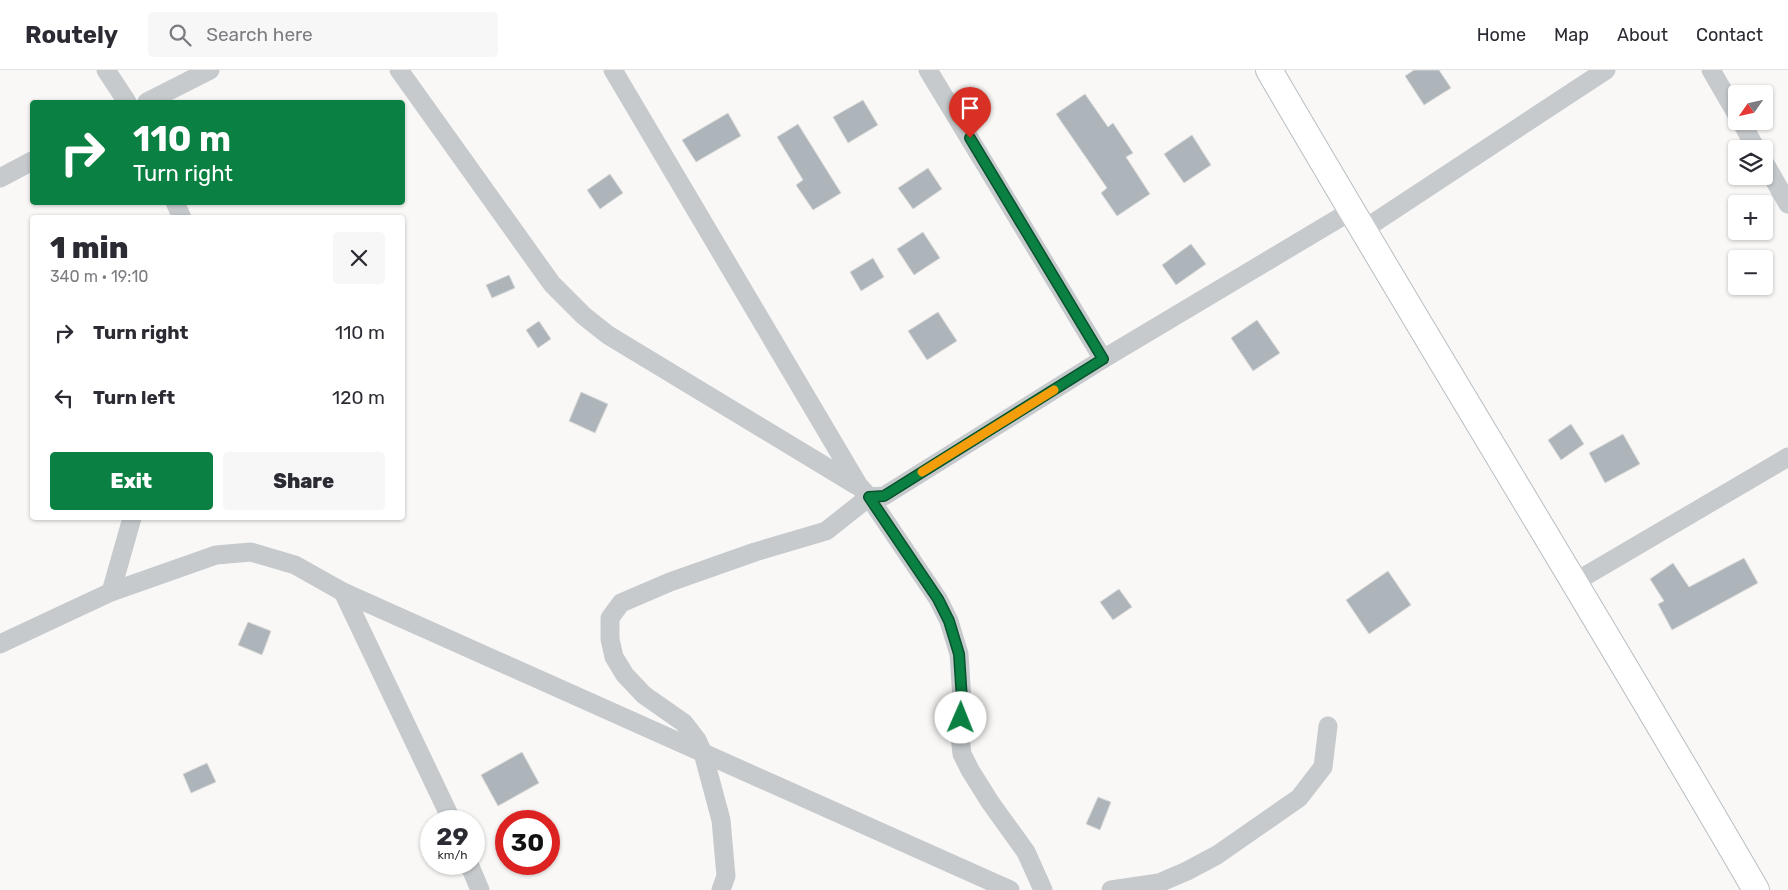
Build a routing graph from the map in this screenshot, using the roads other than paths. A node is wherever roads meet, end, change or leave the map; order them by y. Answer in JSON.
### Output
{"nodes":[{"id":1,"x":106,"y":70,"type":"edge"},
{"id":2,"x":210,"y":70,"type":"edge"},
{"id":3,"x":399,"y":70,"type":"edge"},
{"id":4,"x":613,"y":70,"type":"edge"},
{"id":5,"x":928,"y":70,"type":"edge"},
{"id":6,"x":1269,"y":70,"type":"edge"},
{"id":7,"x":1606,"y":70,"type":"edge"},
{"id":8,"x":1711,"y":70,"type":"edge"},
{"id":9,"x":126,"y":100,"type":"edge"},
{"id":10,"x":150,"y":100,"type":"edge"},
{"id":11,"x":1728,"y":100,"type":"edge"},
{"id":12,"x":30,"y":162,"type":"edge"},
{"id":13,"x":0,"y":178,"type":"edge"},
{"id":14,"x":1773,"y":178,"type":"edge"},
{"id":15,"x":1788,"y":204,"type":"edge"},
{"id":16,"x":1357,"y":220,"type":"junction"},
{"id":17,"x":1103,"y":359,"type":"junction"},
{"id":18,"x":1788,"y":457,"type":"edge"},
{"id":19,"x":864,"y":492,"type":"junction"},
{"id":20,"x":131,"y":520,"type":"edge"},
{"id":21,"x":1575,"y":582,"type":"junction"},
{"id":22,"x":111,"y":592,"type":"junction"},
{"id":23,"x":343,"y":592,"type":"junction"},
{"id":24,"x":0,"y":644,"type":"edge"},
{"id":25,"x":1328,"y":726,"type":"dead end"},
{"id":26,"x":703,"y":753,"type":"junction"},
{"id":27,"x":447,"y":810,"type":"edge"},
{"id":28,"x":474,"y":875,"type":"edge"},
{"id":29,"x":480,"y":890,"type":"edge"},
{"id":30,"x":721,"y":890,"type":"edge"},
{"id":31,"x":1010,"y":890,"type":"edge"},
{"id":32,"x":1043,"y":890,"type":"edge"},
{"id":33,"x":1111,"y":890,"type":"edge"},
{"id":34,"x":1756,"y":890,"type":"edge"}],
"edges":[{"from":1,"to":9,"type":"street"},
{"from":2,"to":10,"type":"street"},
{"from":3,"to":19,"type":"street"},
{"from":4,"to":19,"type":"street"},
{"from":5,"to":17,"type":"street"},
{"from":6,"to":16,"type":"street"},
{"from":7,"to":16,"type":"street"},
{"from":8,"to":11,"type":"street"},
{"from":12,"to":13,"type":"street"},
{"from":14,"to":15,"type":"street"},
{"from":16,"to":17,"type":"street"},
{"from":16,"to":21,"type":"street"},
{"from":17,"to":19,"type":"street"},
{"from":18,"to":21,"type":"street"},
{"from":19,"to":26,"type":"street"},
{"from":19,"to":32,"type":"street"},
{"from":20,"to":22,"type":"street"},
{"from":21,"to":34,"type":"street"},
{"from":22,"to":23,"type":"street"},
{"from":22,"to":24,"type":"street"},
{"from":23,"to":26,"type":"street"},
{"from":23,"to":27,"type":"street"},
{"from":25,"to":33,"type":"street"},
{"from":26,"to":30,"type":"street"},
{"from":26,"to":31,"type":"street"},
{"from":28,"to":29,"type":"street"}]}
